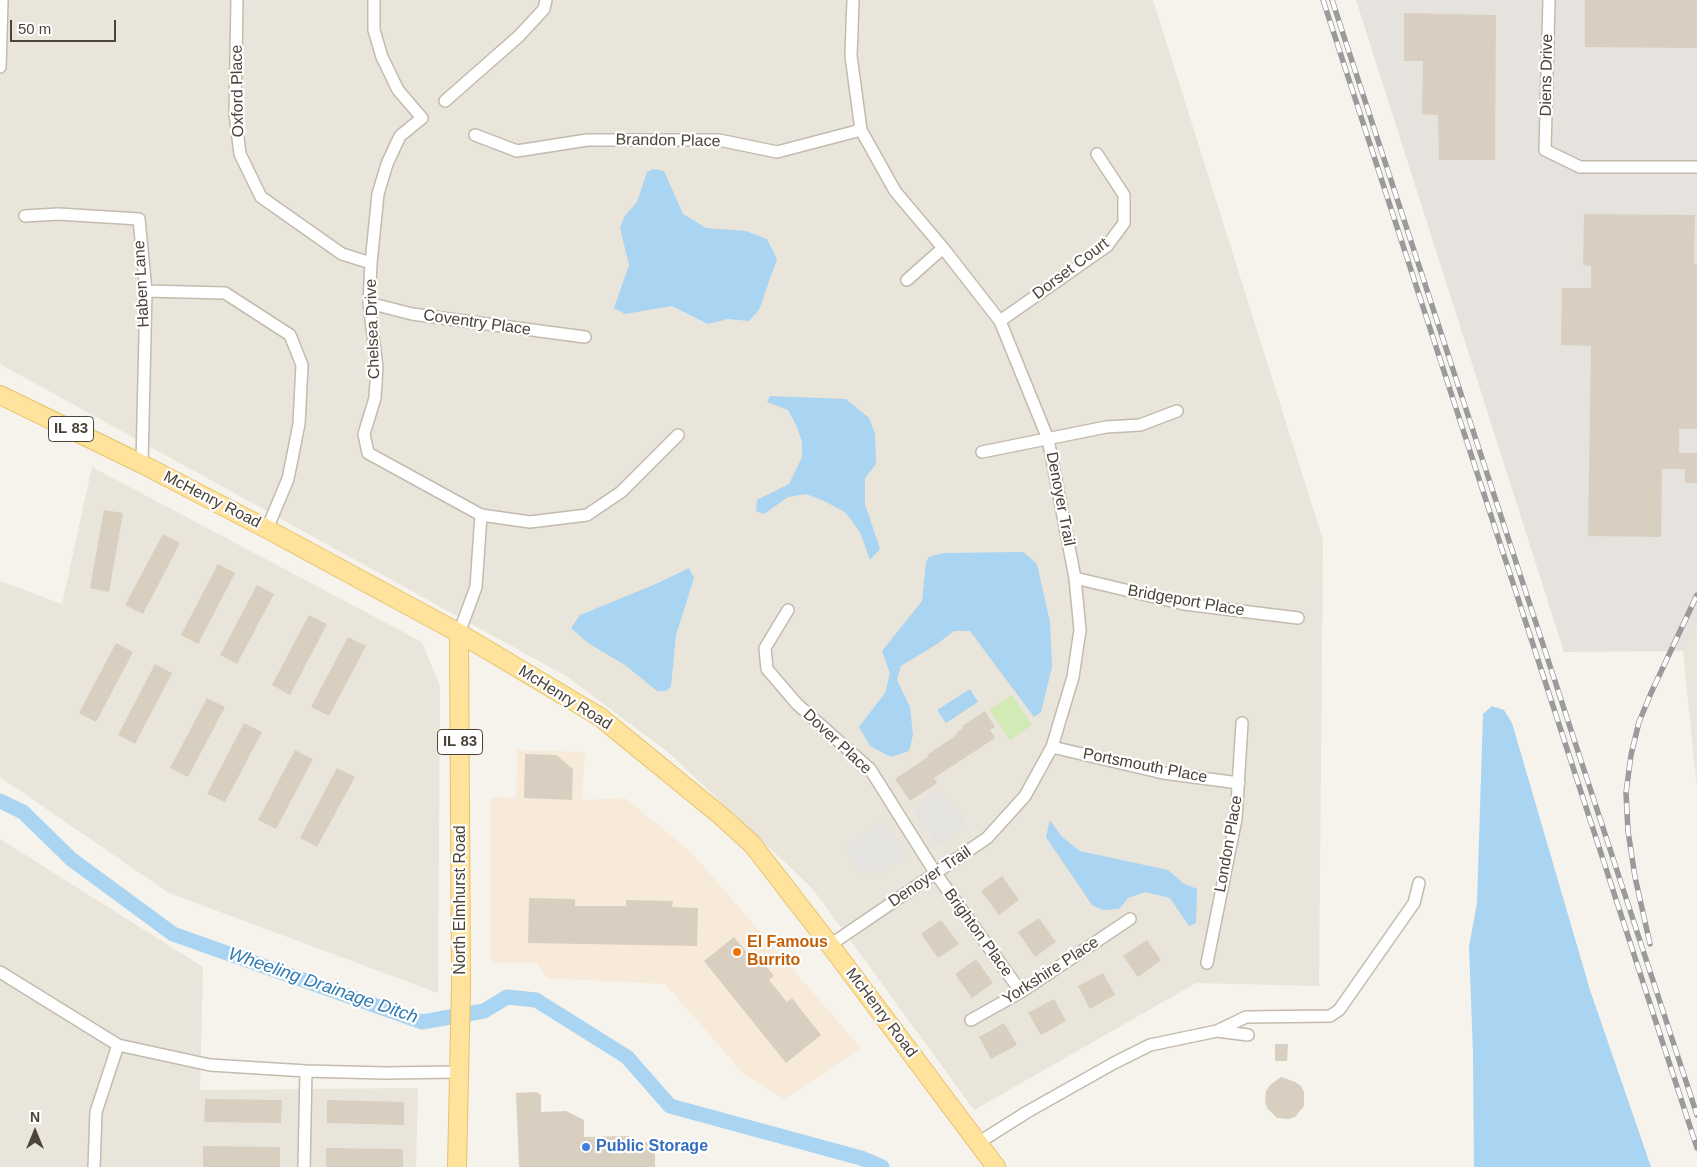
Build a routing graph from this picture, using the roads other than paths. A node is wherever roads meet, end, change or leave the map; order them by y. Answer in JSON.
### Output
{"nodes":[{"id":1,"x":2,"y":0,"type":"edge"},
{"id":2,"x":237,"y":0,"type":"edge"},
{"id":3,"x":374,"y":0,"type":"edge"},
{"id":4,"x":546,"y":0,"type":"edge"},
{"id":5,"x":853,"y":0,"type":"edge"},
{"id":6,"x":1548,"y":0,"type":"edge"},
{"id":7,"x":0,"y":67,"type":"edge"},
{"id":8,"x":445,"y":101,"type":"dead end"},
{"id":9,"x":861,"y":130,"type":"junction"},
{"id":10,"x":475,"y":135,"type":"dead end"},
{"id":11,"x":1097,"y":154,"type":"dead end"},
{"id":12,"x":1697,"y":167,"type":"edge"},
{"id":13,"x":24,"y":216,"type":"dead end"},
{"id":14,"x":943,"y":248,"type":"junction"},
{"id":15,"x":371,"y":263,"type":"junction"},
{"id":16,"x":907,"y":280,"type":"dead end"},
{"id":17,"x":146,"y":290,"type":"junction"},
{"id":18,"x":369,"y":303,"type":"junction"},
{"id":19,"x":1000,"y":321,"type":"junction"},
{"id":20,"x":586,"y":337,"type":"dead end"},
{"id":21,"x":0,"y":395,"type":"edge"},
{"id":22,"x":1177,"y":411,"type":"dead end"},
{"id":23,"x":678,"y":435,"type":"dead end"},
{"id":24,"x":1048,"y":439,"type":"junction"},
{"id":25,"x":982,"y":452,"type":"dead end"},
{"id":26,"x":142,"y":464,"type":"junction"},
{"id":27,"x":481,"y":515,"type":"junction"},
{"id":28,"x":267,"y":528,"type":"junction"},
{"id":29,"x":1075,"y":578,"type":"junction"},
{"id":30,"x":788,"y":610,"type":"dead end"},
{"id":31,"x":1298,"y":618,"type":"dead end"},
{"id":32,"x":459,"y":633,"type":"junction"},
{"id":33,"x":1242,"y":723,"type":"dead end"},
{"id":34,"x":1052,"y":747,"type":"junction"},
{"id":35,"x":1239,"y":783,"type":"junction"},
{"id":36,"x":936,"y":874,"type":"junction"},
{"id":37,"x":1419,"y":884,"type":"dead end"},
{"id":38,"x":1130,"y":920,"type":"dead end"},
{"id":39,"x":830,"y":945,"type":"junction"},
{"id":40,"x":1207,"y":963,"type":"dead end"},
{"id":41,"x":0,"y":972,"type":"edge"},
{"id":42,"x":1021,"y":992,"type":"junction"},
{"id":43,"x":971,"y":1020,"type":"dead end"},
{"id":44,"x":1217,"y":1031,"type":"junction"},
{"id":45,"x":1248,"y":1035,"type":"dead end"},
{"id":46,"x":118,"y":1044,"type":"junction"},
{"id":47,"x":306,"y":1071,"type":"junction"},
{"id":48,"x":458,"y":1072,"type":"junction"},
{"id":49,"x":978,"y":1143,"type":"junction"},
{"id":50,"x":94,"y":1167,"type":"edge"},
{"id":51,"x":304,"y":1167,"type":"edge"},
{"id":52,"x":457,"y":1167,"type":"edge"},
{"id":53,"x":996,"y":1167,"type":"edge"}],
"edges":[{"from":1,"to":7,"type":"street"},
{"from":2,"to":15,"type":"street","name":"Oxford Place"},
{"from":3,"to":15,"type":"street","name":"Chelsea Drive"},
{"from":4,"to":8,"type":"street"},
{"from":5,"to":9,"type":"street","name":"Denoyer Trail"},
{"from":6,"to":12,"type":"street","name":"Diens Drive"},
{"from":9,"to":10,"type":"street","name":"Brandon Place"},
{"from":9,"to":14,"type":"street","name":"Denoyer Trail"},
{"from":11,"to":19,"type":"street","name":"Dorset Court"},
{"from":13,"to":17,"type":"street","name":"Haben Lane"},
{"from":14,"to":16,"type":"street"},
{"from":14,"to":19,"type":"street","name":"Denoyer Trail"},
{"from":15,"to":18,"type":"street","name":"Chelsea Drive"},
{"from":17,"to":26,"type":"street","name":"Haben Lane"},
{"from":17,"to":28,"type":"street"},
{"from":18,"to":20,"type":"street","name":"Coventry Place"},
{"from":18,"to":27,"type":"street","name":"Chelsea Drive"},
{"from":19,"to":24,"type":"street","name":"Denoyer Trail"},
{"from":21,"to":26,"type":"main road","name":"McHenry Road","number":"IL 83"},
{"from":22,"to":24,"type":"street"},
{"from":23,"to":27,"type":"street"},
{"from":24,"to":25,"type":"street"},
{"from":24,"to":29,"type":"street","name":"Denoyer Trail"},
{"from":26,"to":28,"type":"main road","name":"McHenry Road","number":"IL 83"},
{"from":27,"to":32,"type":"street"},
{"from":28,"to":32,"type":"main road","name":"McHenry Road","number":"IL 83"},
{"from":29,"to":31,"type":"street","name":"Bridgeport Place"},
{"from":29,"to":34,"type":"street","name":"Denoyer Trail"},
{"from":30,"to":36,"type":"street","name":"Dover Place"},
{"from":32,"to":39,"type":"main road","name":"McHenry Road"},
{"from":32,"to":48,"type":"main road","name":"North Elmhurst Road","number":"IL 83"},
{"from":33,"to":35,"type":"street","name":"London Place"},
{"from":34,"to":35,"type":"street","name":"Portsmouth Place"},
{"from":34,"to":36,"type":"street","name":"Denoyer Trail"},
{"from":35,"to":40,"type":"street","name":"London Place"},
{"from":36,"to":39,"type":"street","name":"Denoyer Trail"},
{"from":36,"to":42,"type":"street","name":"Brighton Place"},
{"from":37,"to":44,"type":"street"},
{"from":38,"to":42,"type":"street","name":"Yorkshire Place"},
{"from":39,"to":49,"type":"main road","name":"McHenry Road"},
{"from":41,"to":46,"type":"street"},
{"from":42,"to":43,"type":"street","name":"Yorkshire Place"},
{"from":44,"to":45,"type":"street"},
{"from":44,"to":49,"type":"street"},
{"from":46,"to":47,"type":"street"},
{"from":46,"to":50,"type":"street"},
{"from":47,"to":48,"type":"street"},
{"from":47,"to":51,"type":"street"},
{"from":48,"to":52,"type":"main road","name":"North Elmhurst Road","number":"IL 83"},
{"from":49,"to":53,"type":"main road","name":"McHenry Road"}]}
